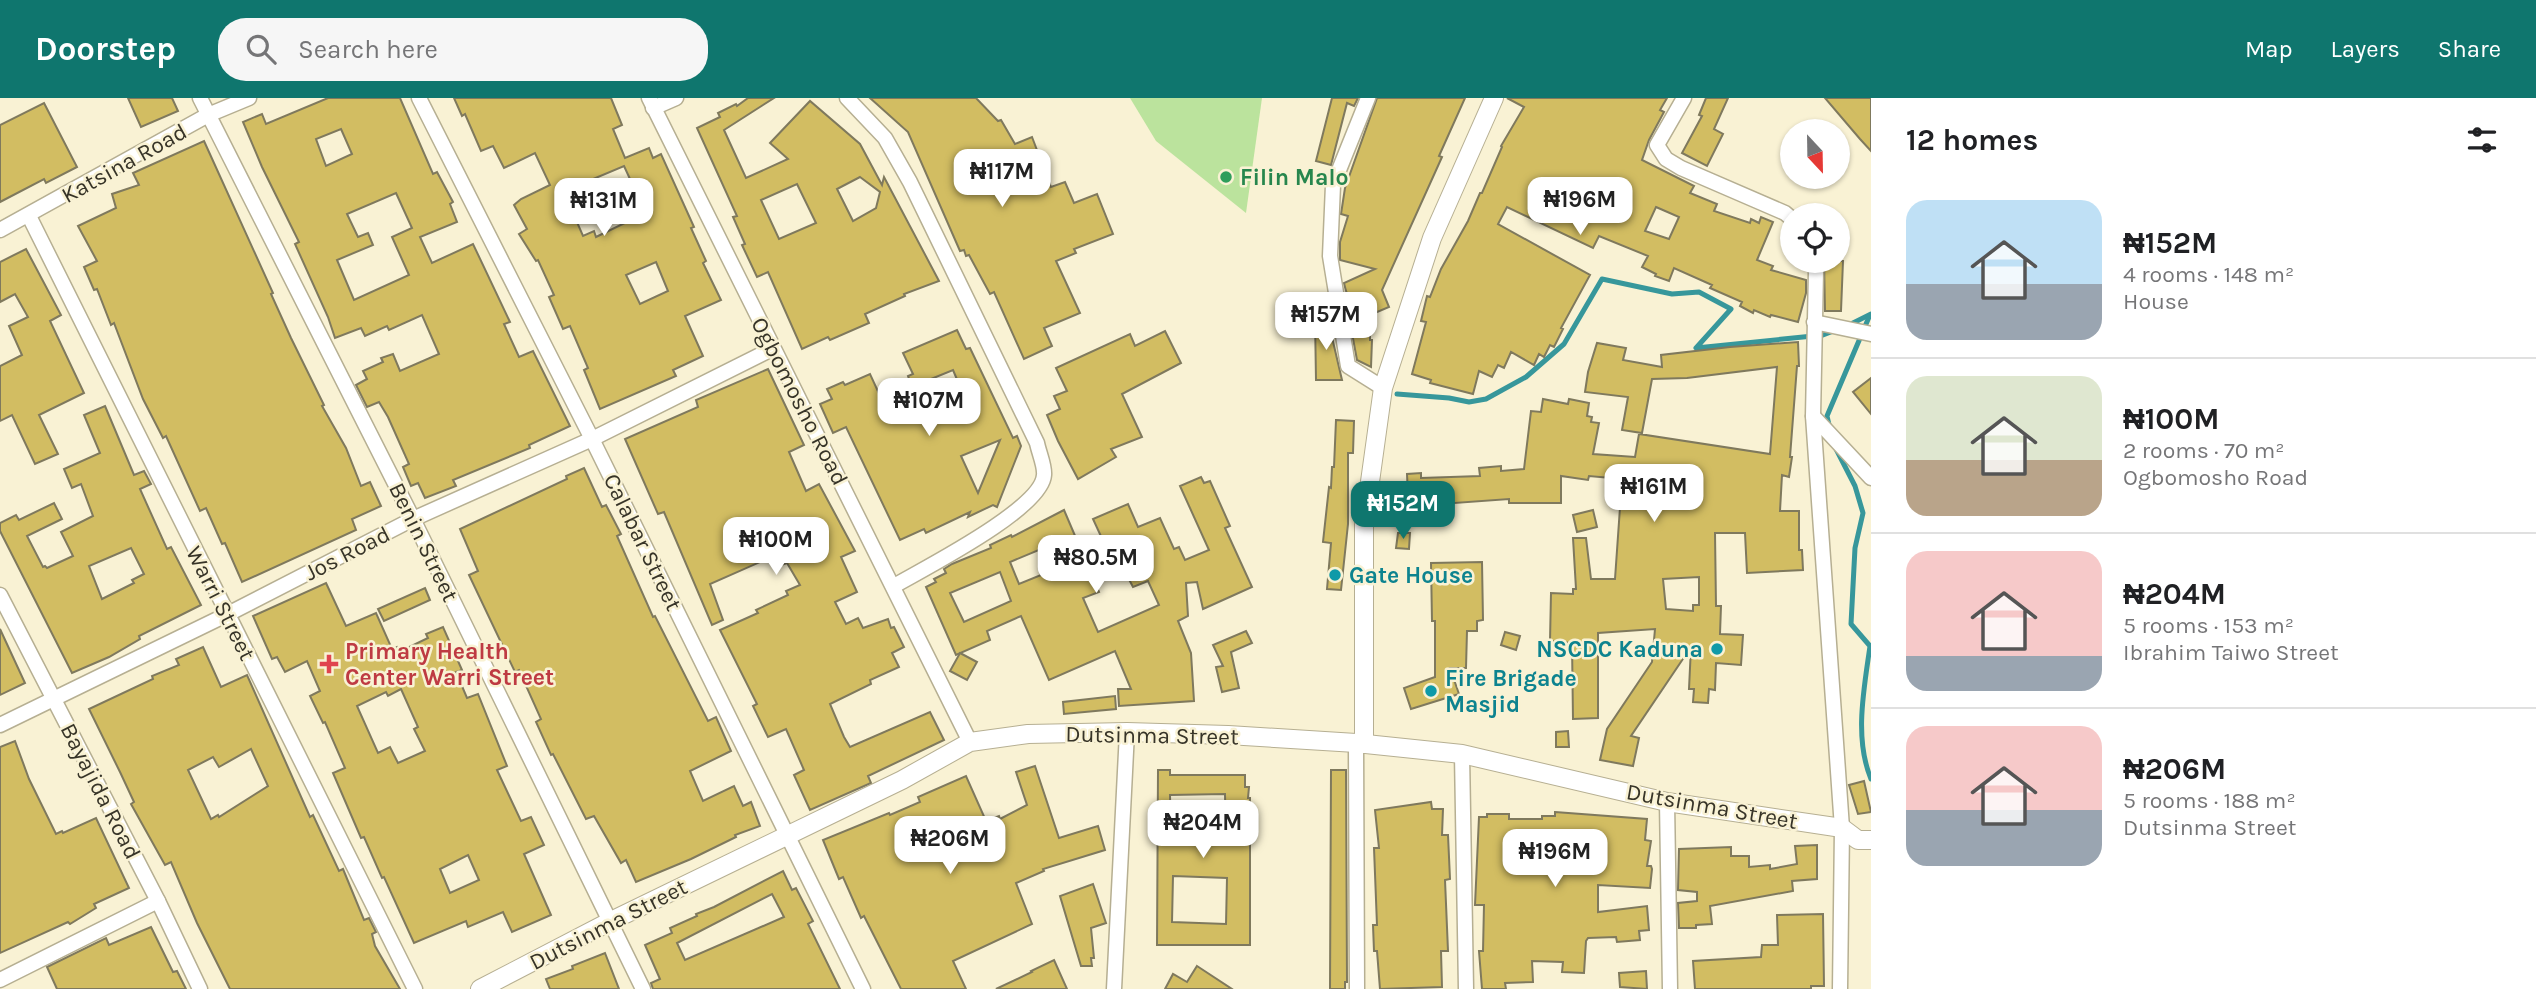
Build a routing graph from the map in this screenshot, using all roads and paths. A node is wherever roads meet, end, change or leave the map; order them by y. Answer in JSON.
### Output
{"nodes":[{"id":1,"x":200,"y":98,"type":"edge"},
{"id":2,"x":248,"y":98,"type":"edge"},
{"id":3,"x":419,"y":98,"type":"edge"},
{"id":4,"x":676,"y":98,"type":"edge"},
{"id":5,"x":847,"y":98,"type":"edge"},
{"id":6,"x":1368,"y":98,"type":"edge"},
{"id":7,"x":1494,"y":98,"type":"edge"},
{"id":8,"x":1684,"y":98,"type":"edge"},
{"id":9,"x":651,"y":103,"type":"edge"},
{"id":10,"x":208,"y":115,"type":"junction"},
{"id":11,"x":1780,"y":211,"type":"edge"},
{"id":12,"x":29,"y":216,"type":"junction"},
{"id":13,"x":0,"y":230,"type":"edge"},
{"id":14,"x":1816,"y":273,"type":"edge"},
{"id":15,"x":1814,"y":322,"type":"junction"},
{"id":16,"x":1871,"y":334,"type":"edge"},
{"id":17,"x":772,"y":349,"type":"junction"},
{"id":18,"x":1382,"y":388,"type":"junction"},
{"id":19,"x":1812,"y":416,"type":"junction"},
{"id":20,"x":592,"y":439,"type":"junction"},
{"id":21,"x":1871,"y":478,"type":"edge"},
{"id":22,"x":413,"y":519,"type":"junction"},
{"id":23,"x":894,"y":586,"type":"junction"},
{"id":24,"x":0,"y":595,"type":"edge"},
{"id":25,"x":226,"y":615,"type":"junction"},
{"id":26,"x":53,"y":699,"type":"junction"},
{"id":27,"x":0,"y":725,"type":"edge"},
{"id":28,"x":1128,"y":732,"type":"junction"},
{"id":29,"x":970,"y":742,"type":"junction"},
{"id":30,"x":1360,"y":744,"type":"junction"},
{"id":31,"x":1462,"y":754,"type":"junction"},
{"id":32,"x":1667,"y":802,"type":"junction"},
{"id":33,"x":1842,"y":828,"type":"junction"},
{"id":34,"x":789,"y":835,"type":"junction"},
{"id":35,"x":1871,"y":840,"type":"edge"},
{"id":36,"x":158,"y":901,"type":"junction"},
{"id":37,"x":611,"y":921,"type":"junction"},
{"id":38,"x":0,"y":980,"type":"edge"},
{"id":39,"x":200,"y":989,"type":"edge"},
{"id":40,"x":415,"y":989,"type":"edge"},
{"id":41,"x":480,"y":989,"type":"edge"},
{"id":42,"x":643,"y":989,"type":"edge"},
{"id":43,"x":863,"y":989,"type":"edge"},
{"id":44,"x":1114,"y":989,"type":"edge"},
{"id":45,"x":1357,"y":989,"type":"edge"},
{"id":46,"x":1466,"y":989,"type":"edge"},
{"id":47,"x":1670,"y":989,"type":"edge"},
{"id":48,"x":1840,"y":989,"type":"edge"}],
"edges":[{"from":1,"to":10,"type":"street","name":"Benin Street"},
{"from":2,"to":10,"type":"street","name":"Katsina Road"},
{"from":3,"to":20,"type":"street","name":"Calabar Street"},
{"from":4,"to":9,"type":"street"},
{"from":5,"to":23,"type":"street"},
{"from":6,"to":18,"type":"street"},
{"from":7,"to":18,"type":"street"},
{"from":8,"to":11,"type":"street"},
{"from":9,"to":17,"type":"street","name":"Ogbomosho Road"},
{"from":10,"to":12,"type":"street","name":"Katsina Road"},
{"from":10,"to":22,"type":"street","name":"Benin Street"},
{"from":12,"to":13,"type":"street","name":"Katsina Road"},
{"from":12,"to":25,"type":"street","name":"Warri Street"},
{"from":14,"to":15,"type":"street"},
{"from":15,"to":16,"type":"street"},
{"from":15,"to":19,"type":"street"},
{"from":17,"to":20,"type":"street","name":"Jos Road"},
{"from":17,"to":23,"type":"street","name":"Ogbomosho Road"},
{"from":18,"to":30,"type":"street"},
{"from":19,"to":21,"type":"street"},
{"from":19,"to":33,"type":"street"},
{"from":20,"to":22,"type":"street","name":"Jos Road"},
{"from":20,"to":34,"type":"street","name":"Calabar Street"},
{"from":22,"to":25,"type":"street","name":"Jos Road"},
{"from":22,"to":37,"type":"street","name":"Benin Street"},
{"from":23,"to":29,"type":"street","name":"Ogbomosho Road"},
{"from":24,"to":26,"type":"street","name":"Bayajida Road"},
{"from":25,"to":26,"type":"street","name":"Jos Road"},
{"from":25,"to":40,"type":"street","name":"Warri Street"},
{"from":26,"to":27,"type":"street","name":"Jos Road"},
{"from":26,"to":36,"type":"street","name":"Bayajida Road"},
{"from":28,"to":29,"type":"street","name":"Dutsinma Street"},
{"from":28,"to":30,"type":"street","name":"Dutsinma Street"},
{"from":28,"to":44,"type":"street"},
{"from":29,"to":34,"type":"street","name":"Dutsinma Street"},
{"from":30,"to":31,"type":"street","name":"Dutsinma Street"},
{"from":30,"to":45,"type":"street"},
{"from":31,"to":32,"type":"street","name":"Dutsinma Street"},
{"from":31,"to":46,"type":"street"},
{"from":32,"to":33,"type":"street","name":"Dutsinma Street"},
{"from":32,"to":47,"type":"street"},
{"from":33,"to":35,"type":"street","name":"Dutsinma Street"},
{"from":33,"to":48,"type":"street"},
{"from":34,"to":37,"type":"street","name":"Dutsinma Street"},
{"from":34,"to":43,"type":"street","name":"Calabar Street"},
{"from":36,"to":38,"type":"street"},
{"from":36,"to":39,"type":"street","name":"Bayajida Road"},
{"from":37,"to":41,"type":"street","name":"Dutsinma Street"},
{"from":37,"to":42,"type":"street","name":"Benin Street"}]}
